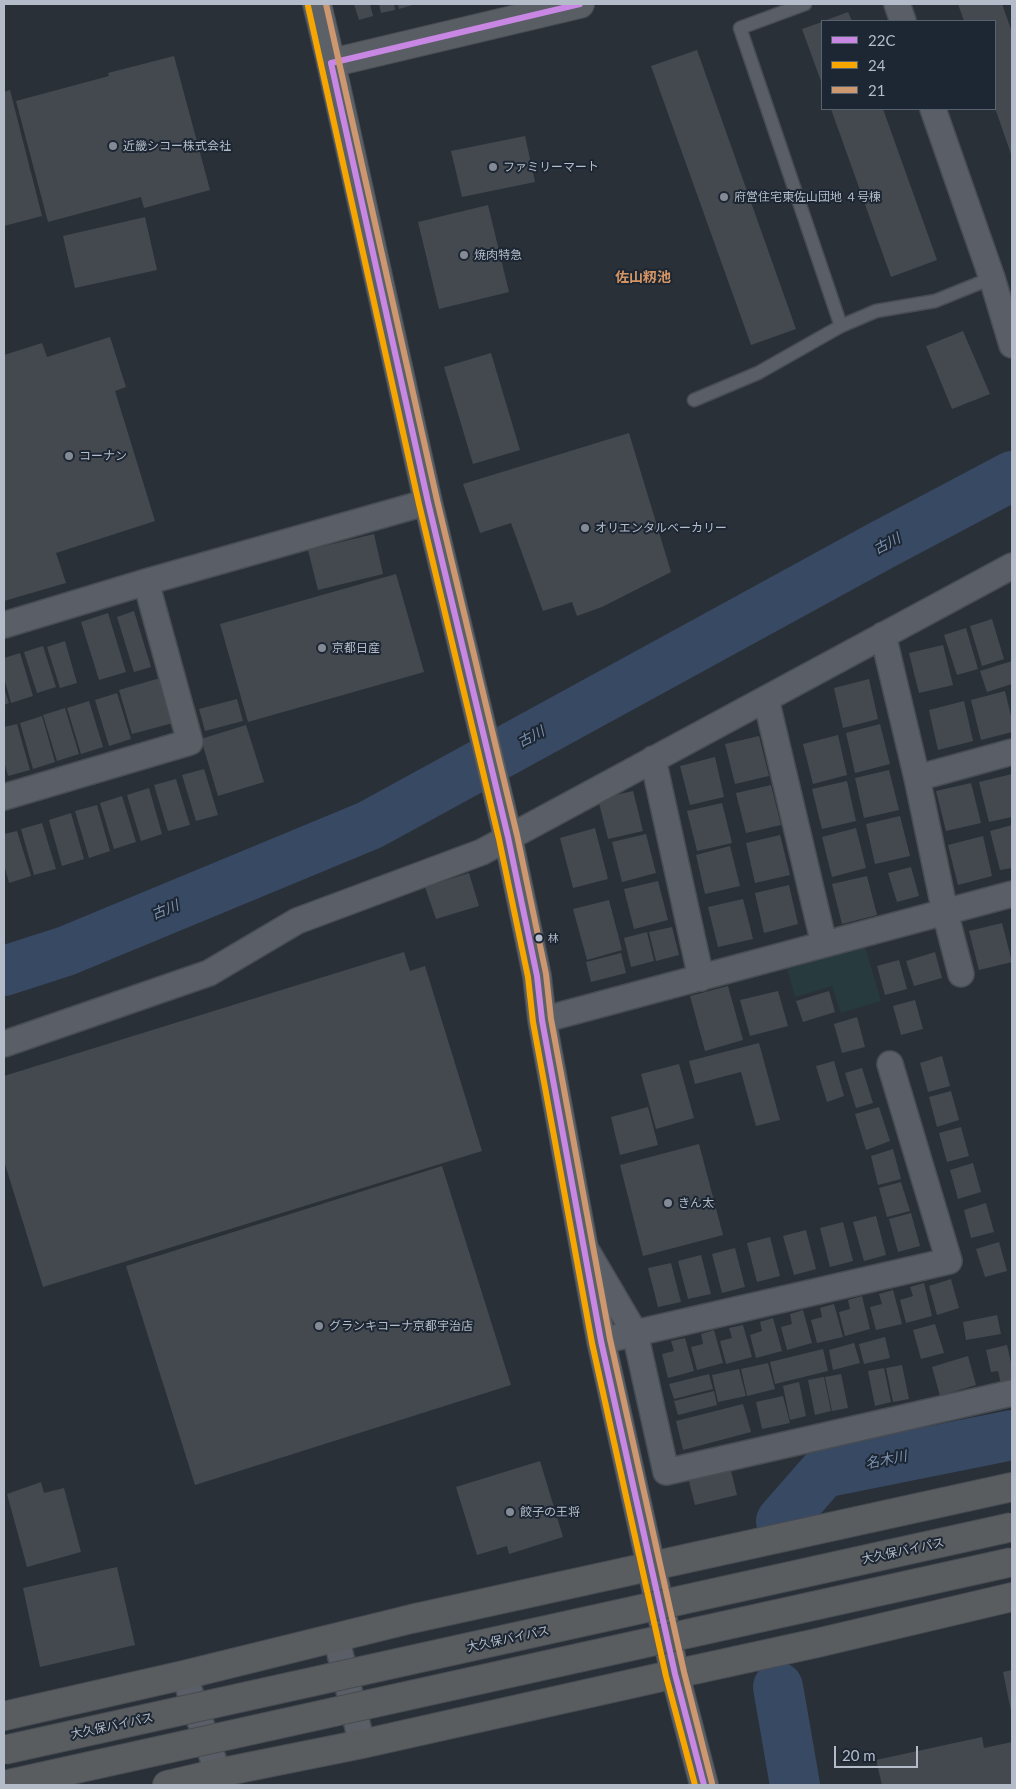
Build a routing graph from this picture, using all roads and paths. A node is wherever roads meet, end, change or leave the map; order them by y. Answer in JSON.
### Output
{"nodes":[{"id":1,"x":317,"y":4,"type":"edge"},
{"id":2,"x":580,"y":4,"type":"edge"},
{"id":3,"x":805,"y":4,"type":"edge"},
{"id":4,"x":897,"y":4,"type":"edge"},
{"id":5,"x":903,"y":20,"type":"edge"},
{"id":6,"x":331,"y":62,"type":"junction"},
{"id":7,"x":933,"y":110,"type":"edge"},
{"id":8,"x":992,"y":278,"type":"junction"},
{"id":9,"x":841,"y":326,"type":"junction"},
{"id":10,"x":1012,"y":345,"type":"edge"},
{"id":11,"x":694,"y":400,"type":"dead end"},
{"id":12,"x":428,"y":502,"type":"junction"},
{"id":13,"x":1012,"y":566,"type":"edge"},
{"id":14,"x":146,"y":582,"type":"junction"},
{"id":15,"x":4,"y":625,"type":"edge"},
{"id":16,"x":883,"y":635,"type":"junction"},
{"id":17,"x":766,"y":699,"type":"junction"},
{"id":18,"x":1012,"y":752,"type":"edge"},
{"id":19,"x":653,"y":759,"type":"junction"},
{"id":20,"x":917,"y":778,"type":"junction"},
{"id":21,"x":4,"y":797,"type":"edge"},
{"id":22,"x":506,"y":828,"type":"junction"},
{"id":23,"x":1012,"y":894,"type":"edge"},
{"id":24,"x":945,"y":912,"type":"junction"},
{"id":25,"x":824,"y":944,"type":"junction"},
{"id":26,"x":961,"y":974,"type":"dead end"},
{"id":27,"x":701,"y":978,"type":"junction"},
{"id":28,"x":542,"y":1020,"type":"junction"},
{"id":29,"x":4,"y":1044,"type":"edge"},
{"id":30,"x":890,"y":1064,"type":"dead end"},
{"id":31,"x":583,"y":1245,"type":"junction"},
{"id":32,"x":635,"y":1333,"type":"junction"},
{"id":33,"x":600,"y":1341,"type":"junction"},
{"id":34,"x":1012,"y":1393,"type":"edge"},
{"id":35,"x":1012,"y":1487,"type":"edge"},
{"id":36,"x":1012,"y":1527,"type":"edge"},
{"id":37,"x":1012,"y":1562,"type":"edge"},
{"id":38,"x":650,"y":1566,"type":"junction"},
{"id":39,"x":1012,"y":1597,"type":"edge"},
{"id":40,"x":336,"y":1638,"type":"junction"},
{"id":41,"x":675,"y":1674,"type":"junction"},
{"id":42,"x":184,"y":1675,"type":"junction"},
{"id":43,"x":4,"y":1716,"type":"edge"},
{"id":44,"x":362,"y":1744,"type":"junction"},
{"id":45,"x":4,"y":1750,"type":"edge"},
{"id":46,"x":218,"y":1773,"type":"junction"},
{"id":47,"x":4,"y":1784,"type":"edge"},
{"id":48,"x":168,"y":1785,"type":"edge"},
{"id":49,"x":704,"y":1785,"type":"edge"}],
"edges":[{"from":1,"to":6,"type":"main road"},
{"from":2,"to":6,"type":"street"},
{"from":3,"to":9,"type":"lane"},
{"from":4,"to":5,"type":"street"},
{"from":6,"to":12,"type":"main road"},
{"from":7,"to":8,"type":"street"},
{"from":8,"to":9,"type":"lane"},
{"from":8,"to":10,"type":"street"},
{"from":9,"to":11,"type":"lane"},
{"from":12,"to":14,"type":"street"},
{"from":12,"to":22,"type":"main road"},
{"from":13,"to":16,"type":"street"},
{"from":14,"to":15,"type":"street"},
{"from":14,"to":21,"type":"street"},
{"from":16,"to":17,"type":"street"},
{"from":16,"to":20,"type":"street"},
{"from":17,"to":19,"type":"street"},
{"from":17,"to":25,"type":"street"},
{"from":18,"to":20,"type":"street"},
{"from":19,"to":22,"type":"street"},
{"from":19,"to":27,"type":"street"},
{"from":20,"to":24,"type":"street"},
{"from":22,"to":28,"type":"main road"},
{"from":22,"to":29,"type":"street"},
{"from":23,"to":24,"type":"street"},
{"from":24,"to":25,"type":"street"},
{"from":24,"to":26,"type":"street"},
{"from":25,"to":27,"type":"street"},
{"from":27,"to":28,"type":"street"},
{"from":28,"to":31,"type":"main road"},
{"from":30,"to":32,"type":"street"},
{"from":31,"to":32,"type":"street"},
{"from":31,"to":33,"type":"main road"},
{"from":32,"to":33,"type":"street"},
{"from":32,"to":34,"type":"street"},
{"from":33,"to":38,"type":"main road"},
{"from":35,"to":38,"type":"highway"},
{"from":36,"to":45,"type":"highway","name":"大久保バイパス","bridge":true},
{"from":37,"to":47,"type":"highway","bridge":true},
{"from":38,"to":40,"type":"highway"},
{"from":38,"to":41,"type":"main road"},
{"from":39,"to":41,"type":"highway"},
{"from":40,"to":42,"type":"highway"},
{"from":40,"to":44,"type":"street"},
{"from":41,"to":44,"type":"highway"},
{"from":41,"to":49,"type":"main road"},
{"from":42,"to":43,"type":"highway"},
{"from":42,"to":46,"type":"street"},
{"from":44,"to":46,"type":"highway"},
{"from":46,"to":48,"type":"highway"}]}
